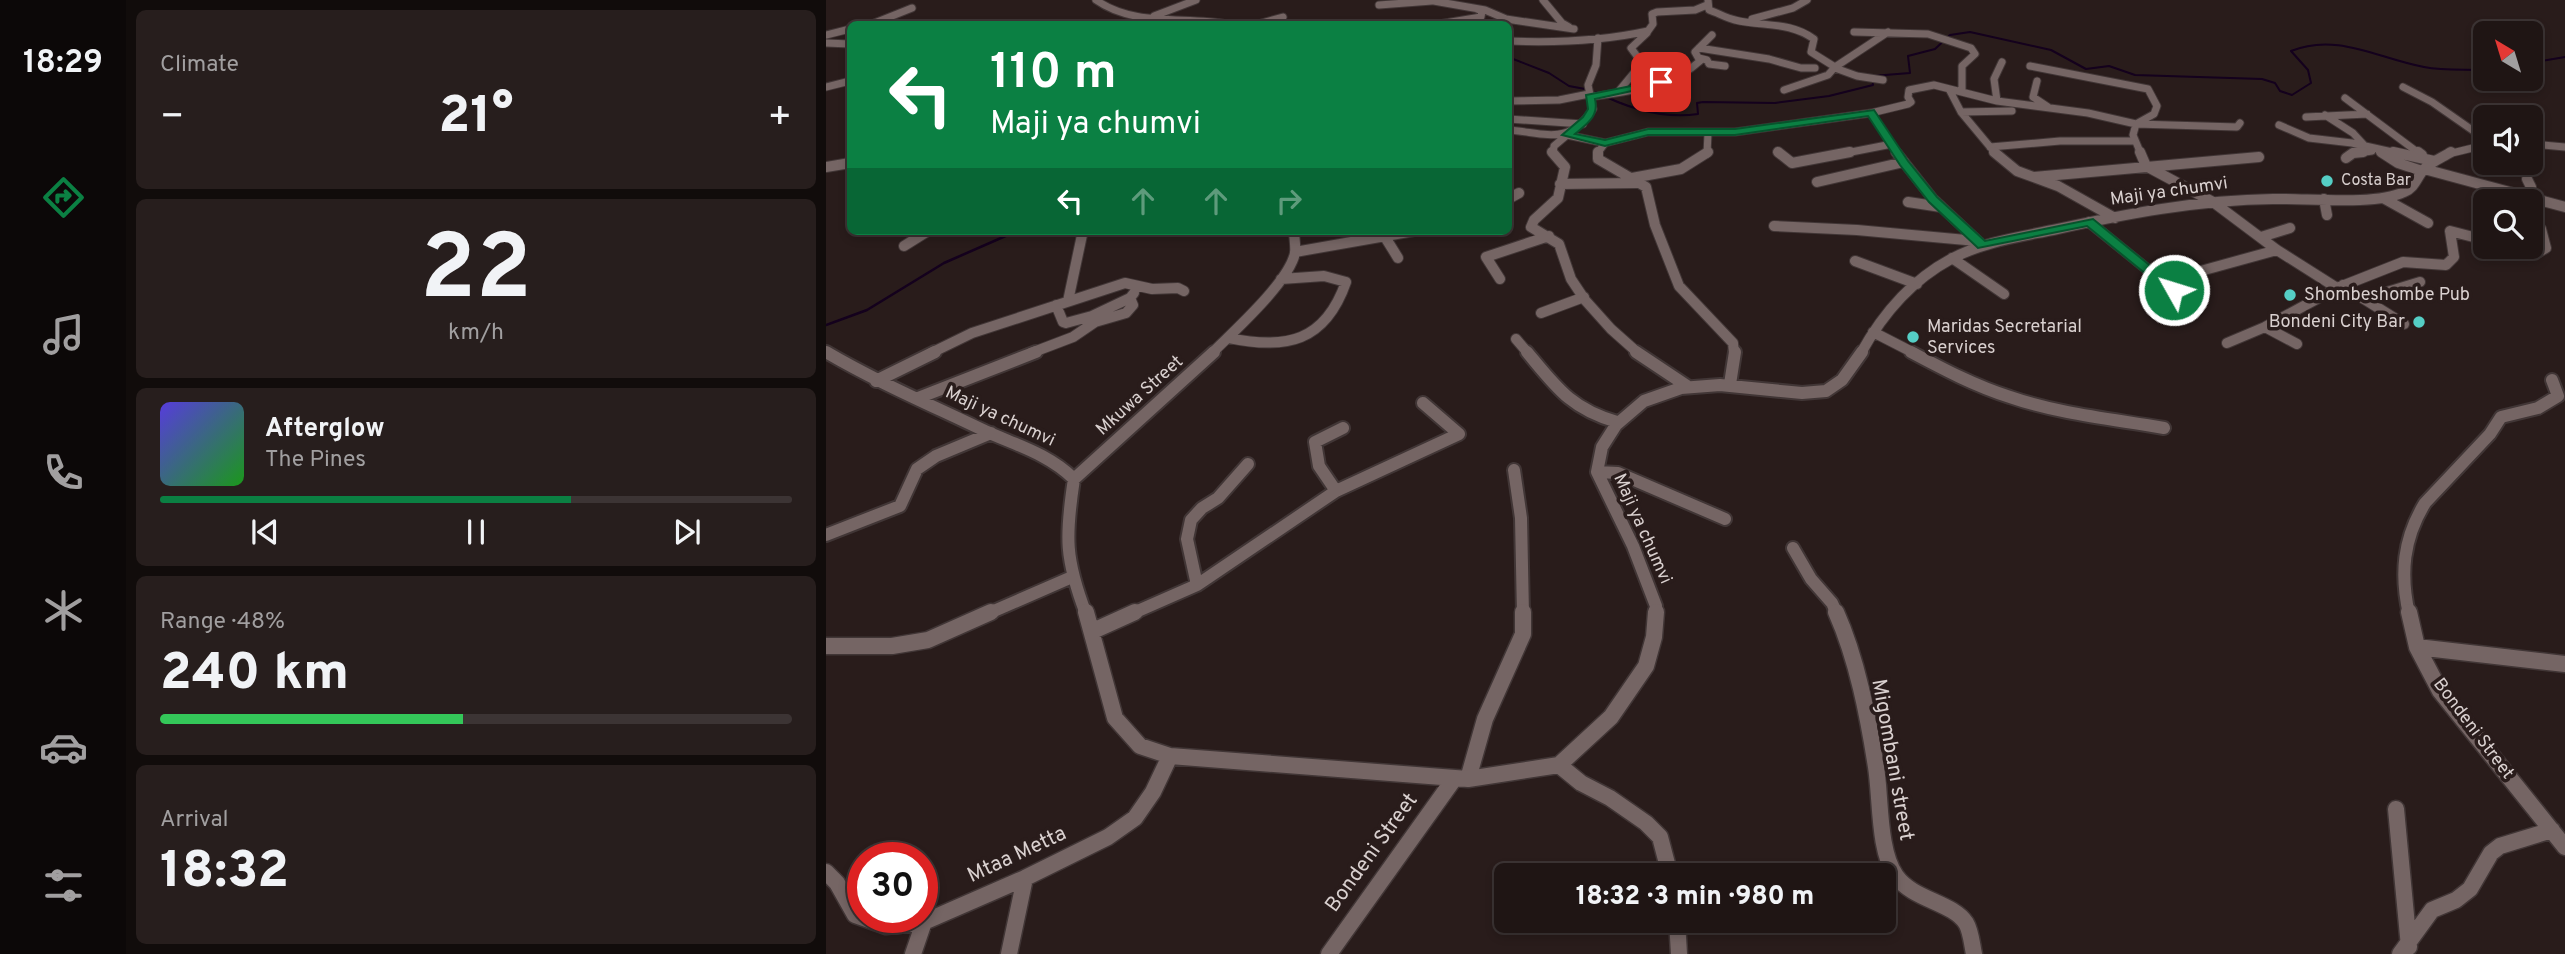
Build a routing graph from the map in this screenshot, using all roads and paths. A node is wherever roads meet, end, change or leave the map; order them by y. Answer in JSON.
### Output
{"nodes":[{"id":1,"x":1096,"y":0,"type":"edge"},
{"id":2,"x":1196,"y":0,"type":"edge"},
{"id":3,"x":1430,"y":0,"type":"edge"},
{"id":4,"x":1543,"y":0,"type":"edge"},
{"id":5,"x":1807,"y":0,"type":"edge"},
{"id":6,"x":1708,"y":3,"type":"edge"},
{"id":7,"x":1378,"y":5,"type":"dead end"},
{"id":8,"x":912,"y":8,"type":"dead end"},
{"id":9,"x":1477,"y":9,"type":"junction"},
{"id":10,"x":1125,"y":15,"type":"junction"},
{"id":11,"x":1795,"y":15,"type":"junction"},
{"id":12,"x":1283,"y":17,"type":"dead end"},
{"id":13,"x":1113,"y":19,"type":"dead end"},
{"id":14,"x":1155,"y":19,"type":"edge"},
{"id":15,"x":1506,"y":19,"type":"junction"},
{"id":16,"x":882,"y":21,"type":"edge"},
{"id":17,"x":1184,"y":21,"type":"edge"},
{"id":18,"x":1269,"y":21,"type":"edge"},
{"id":19,"x":1456,"y":21,"type":"edge"},
{"id":20,"x":1496,"y":21,"type":"edge"},
{"id":21,"x":1741,"y":22,"type":"junction"},
{"id":22,"x":1574,"y":29,"type":"junction"},
{"id":23,"x":847,"y":30,"type":"edge"},
{"id":24,"x":1648,"y":31,"type":"junction"},
{"id":25,"x":1802,"y":31,"type":"junction"},
{"id":26,"x":1854,"y":32,"type":"dead end"},
{"id":27,"x":1888,"y":32,"type":"junction"},
{"id":28,"x":826,"y":35,"type":"edge"},
{"id":29,"x":1712,"y":35,"type":"dead end"},
{"id":30,"x":1598,"y":38,"type":"junction"},
{"id":31,"x":1512,"y":41,"type":"edge"},
{"id":32,"x":826,"y":43,"type":"edge"},
{"id":33,"x":847,"y":44,"type":"edge"},
{"id":34,"x":1699,"y":48,"type":"junction"},
{"id":35,"x":1699,"y":58,"type":"junction"},
{"id":36,"x":2003,"y":62,"type":"dead end"},
{"id":37,"x":1726,"y":66,"type":"dead end"},
{"id":38,"x":1833,"y":66,"type":"junction"},
{"id":39,"x":2030,"y":66,"type":"dead end"},
{"id":40,"x":1815,"y":68,"type":"junction"},
{"id":41,"x":1961,"y":73,"type":"junction"},
{"id":42,"x":1882,"y":80,"type":"dead end"},
{"id":43,"x":1813,"y":81,"type":"junction"},
{"id":44,"x":2037,"y":81,"type":"dead end"},
{"id":45,"x":847,"y":82,"type":"edge"},
{"id":46,"x":1945,"y":86,"type":"junction"},
{"id":47,"x":826,"y":87,"type":"edge"},
{"id":48,"x":1994,"y":87,"type":"junction"},
{"id":49,"x":2403,"y":87,"type":"dead end"},
{"id":50,"x":1784,"y":90,"type":"dead end"},
{"id":51,"x":1618,"y":92,"type":"junction"},
{"id":52,"x":1589,"y":95,"type":"junction"},
{"id":53,"x":2345,"y":98,"type":"dead end"},
{"id":54,"x":1512,"y":101,"type":"edge"},
{"id":55,"x":1997,"y":101,"type":"junction"},
{"id":56,"x":2052,"y":108,"type":"junction"},
{"id":57,"x":2012,"y":111,"type":"dead end"},
{"id":58,"x":1961,"y":112,"type":"junction"},
{"id":59,"x":1871,"y":113,"type":"junction"},
{"id":60,"x":2367,"y":114,"type":"junction"},
{"id":61,"x":2325,"y":115,"type":"junction"},
{"id":62,"x":2306,"y":117,"type":"dead end"},
{"id":63,"x":1512,"y":119,"type":"edge"},
{"id":64,"x":2240,"y":123,"type":"dead end"},
{"id":65,"x":1583,"y":124,"type":"junction"},
{"id":66,"x":2136,"y":124,"type":"junction"},
{"id":67,"x":2279,"y":124,"type":"dead end"},
{"id":68,"x":1512,"y":130,"type":"edge"},
{"id":69,"x":2473,"y":131,"type":"edge"},
{"id":70,"x":1708,"y":134,"type":"junction"},
{"id":71,"x":1567,"y":135,"type":"junction"},
{"id":72,"x":2134,"y":141,"type":"junction"},
{"id":73,"x":1605,"y":143,"type":"junction"},
{"id":74,"x":1892,"y":144,"type":"junction"},
{"id":75,"x":2365,"y":146,"type":"junction"},
{"id":76,"x":2543,"y":146,"type":"edge"},
{"id":77,"x":1990,"y":147,"type":"junction"},
{"id":78,"x":2473,"y":147,"type":"edge"},
{"id":79,"x":2565,"y":147,"type":"edge"},
{"id":80,"x":2384,"y":151,"type":"junction"},
{"id":81,"x":1778,"y":152,"type":"dead end"},
{"id":82,"x":2259,"y":157,"type":"dead end"},
{"id":83,"x":2346,"y":158,"type":"dead end"},
{"id":84,"x":1904,"y":162,"type":"junction"},
{"id":85,"x":847,"y":164,"type":"edge"},
{"id":86,"x":2426,"y":165,"type":"junction"},
{"id":87,"x":2146,"y":166,"type":"junction"},
{"id":88,"x":826,"y":167,"type":"edge"},
{"id":89,"x":2034,"y":177,"type":"junction"},
{"id":90,"x":2527,"y":179,"type":"dead end"},
{"id":91,"x":1636,"y":181,"type":"junction"},
{"id":92,"x":1817,"y":182,"type":"dead end"},
{"id":93,"x":1560,"y":184,"type":"junction"},
{"id":94,"x":2498,"y":189,"type":"edge"},
{"id":95,"x":2529,"y":189,"type":"edge"},
{"id":96,"x":1518,"y":193,"type":"dead end"},
{"id":97,"x":1512,"y":197,"type":"edge"},
{"id":98,"x":2383,"y":198,"type":"junction"},
{"id":99,"x":2324,"y":199,"type":"junction"},
{"id":100,"x":1908,"y":202,"type":"dead end"},
{"id":101,"x":2213,"y":202,"type":"junction"},
{"id":102,"x":2543,"y":202,"type":"edge"},
{"id":103,"x":1942,"y":207,"type":"junction"},
{"id":104,"x":2565,"y":207,"type":"edge"},
{"id":105,"x":2327,"y":215,"type":"dead end"},
{"id":106,"x":2115,"y":218,"type":"junction"},
{"id":107,"x":2089,"y":222,"type":"junction"},
{"id":108,"x":2428,"y":223,"type":"dead end"},
{"id":109,"x":1774,"y":226,"type":"dead end"},
{"id":110,"x":2290,"y":228,"type":"dead end"},
{"id":111,"x":922,"y":235,"type":"edge"},
{"id":112,"x":1082,"y":235,"type":"dead end"},
{"id":113,"x":1294,"y":235,"type":"edge"},
{"id":114,"x":1395,"y":235,"type":"edge"},
{"id":115,"x":1549,"y":236,"type":"junction"},
{"id":116,"x":1385,"y":237,"type":"junction"},
{"id":117,"x":2262,"y":237,"type":"junction"},
{"id":118,"x":2473,"y":237,"type":"edge"},
{"id":119,"x":1980,"y":243,"type":"junction"},
{"id":120,"x":904,"y":246,"type":"dead end"},
{"id":121,"x":2277,"y":250,"type":"junction"},
{"id":122,"x":1295,"y":251,"type":"junction"},
{"id":123,"x":1398,"y":258,"type":"dead end"},
{"id":124,"x":1952,"y":258,"type":"junction"},
{"id":125,"x":1855,"y":261,"type":"dead end"},
{"id":126,"x":2197,"y":272,"type":"dead end"},
{"id":127,"x":1281,"y":279,"type":"junction"},
{"id":128,"x":1500,"y":279,"type":"dead end"},
{"id":129,"x":2420,"y":282,"type":"dead end"},
{"id":130,"x":1917,"y":284,"type":"junction"},
{"id":131,"x":2340,"y":286,"type":"junction"},
{"id":132,"x":1138,"y":288,"type":"junction"},
{"id":133,"x":2174,"y":290,"type":"dead end"},
{"id":134,"x":1184,"y":291,"type":"dead end"},
{"id":135,"x":2004,"y":294,"type":"dead end"},
{"id":136,"x":1584,"y":297,"type":"junction"},
{"id":137,"x":1129,"y":299,"type":"junction"},
{"id":138,"x":2364,"y":299,"type":"junction"},
{"id":139,"x":1068,"y":301,"type":"junction"},
{"id":140,"x":1056,"y":305,"type":"junction"},
{"id":141,"x":1541,"y":313,"type":"dead end"},
{"id":142,"x":2404,"y":324,"type":"dead end"},
{"id":143,"x":2265,"y":327,"type":"junction"},
{"id":144,"x":1873,"y":332,"type":"junction"},
{"id":145,"x":1228,"y":338,"type":"junction"},
{"id":146,"x":1516,"y":339,"type":"dead end"},
{"id":147,"x":2227,"y":344,"type":"dead end"},
{"id":148,"x":2298,"y":344,"type":"dead end"},
{"id":149,"x":826,"y":352,"type":"edge"},
{"id":150,"x":2552,"y":380,"type":"dead end"},
{"id":151,"x":876,"y":382,"type":"junction"},
{"id":152,"x":1730,"y":384,"type":"junction"},
{"id":153,"x":1687,"y":386,"type":"junction"},
{"id":154,"x":918,"y":398,"type":"junction"},
{"id":155,"x":1423,"y":403,"type":"dead end"},
{"id":156,"x":1617,"y":422,"type":"junction"},
{"id":157,"x":1343,"y":428,"type":"dead end"},
{"id":158,"x":2164,"y":428,"type":"dead end"},
{"id":159,"x":991,"y":433,"type":"junction"},
{"id":160,"x":1248,"y":464,"type":"dead end"},
{"id":161,"x":1514,"y":470,"type":"dead end"},
{"id":162,"x":1597,"y":472,"type":"junction"},
{"id":163,"x":1074,"y":479,"type":"junction"},
{"id":164,"x":1336,"y":491,"type":"junction"},
{"id":165,"x":1725,"y":519,"type":"dead end"},
{"id":166,"x":826,"y":535,"type":"edge"},
{"id":167,"x":1793,"y":548,"type":"dead end"},
{"id":168,"x":1072,"y":577,"type":"junction"},
{"id":169,"x":1197,"y":584,"type":"junction"},
{"id":170,"x":1093,"y":631,"type":"junction"},
{"id":171,"x":826,"y":646,"type":"edge"},
{"id":172,"x":2417,"y":647,"type":"junction"},
{"id":173,"x":2565,"y":664,"type":"edge"},
{"id":174,"x":1170,"y":756,"type":"junction"},
{"id":175,"x":1559,"y":765,"type":"junction"},
{"id":176,"x":1461,"y":779,"type":"junction"},
{"id":177,"x":2396,"y":809,"type":"dead end"},
{"id":178,"x":2552,"y":830,"type":"junction"},
{"id":179,"x":2565,"y":847,"type":"edge"},
{"id":180,"x":1667,"y":863,"type":"edge"},
{"id":181,"x":826,"y":872,"type":"edge"},
{"id":182,"x":1025,"y":878,"type":"junction"},
{"id":183,"x":847,"y":901,"type":"edge"},
{"id":184,"x":938,"y":916,"type":"edge"},
{"id":185,"x":920,"y":933,"type":"edge"},
{"id":186,"x":1677,"y":933,"type":"edge"},
{"id":187,"x":2406,"y":951,"type":"edge"},
{"id":188,"x":913,"y":954,"type":"edge"},
{"id":189,"x":1009,"y":954,"type":"edge"},
{"id":190,"x":1329,"y":954,"type":"edge"},
{"id":191,"x":1679,"y":954,"type":"edge"},
{"id":192,"x":1974,"y":954,"type":"edge"}],
"edges":[{"from":1,"to":10,"type":"street"},
{"from":2,"to":14,"type":"street"},
{"from":3,"to":7,"type":"street"},
{"from":3,"to":9,"type":"street"},
{"from":4,"to":22,"type":"street"},
{"from":5,"to":11,"type":"street"},
{"from":6,"to":21,"type":"street"},
{"from":6,"to":24,"type":"street"},
{"from":8,"to":16,"type":"street"},
{"from":9,"to":15,"type":"street"},
{"from":9,"to":19,"type":"street"},
{"from":10,"to":13,"type":"street"},
{"from":10,"to":14,"type":"street"},
{"from":11,"to":21,"type":"street"},
{"from":11,"to":25,"type":"street"},
{"from":12,"to":18,"type":"street"},
{"from":14,"to":17,"type":"street"},
{"from":15,"to":20,"type":"street"},
{"from":15,"to":22,"type":"street"},
{"from":21,"to":25,"type":"street"},
{"from":22,"to":30,"type":"street"},
{"from":23,"to":28,"type":"street"},
{"from":24,"to":30,"type":"street"},
{"from":24,"to":51,"type":"street"},
{"from":25,"to":38,"type":"street"},
{"from":26,"to":27,"type":"street"},
{"from":27,"to":38,"type":"street"},
{"from":27,"to":41,"type":"street"},
{"from":29,"to":34,"type":"street"},
{"from":30,"to":31,"type":"street"},
{"from":30,"to":52,"type":"street"},
{"from":32,"to":33,"type":"street"},
{"from":34,"to":35,"type":"street"},
{"from":34,"to":40,"type":"street"},
{"from":35,"to":37,"type":"street"},
{"from":35,"to":51,"type":"street"},
{"from":36,"to":48,"type":"street"},
{"from":38,"to":40,"type":"street"},
{"from":38,"to":42,"type":"street"},
{"from":38,"to":43,"type":"street"},
{"from":39,"to":66,"type":"street"},
{"from":40,"to":43,"type":"street"},
{"from":41,"to":46,"type":"street"},
{"from":41,"to":46,"type":"street"},
{"from":43,"to":50,"type":"street"},
{"from":44,"to":56,"type":"street"},
{"from":45,"to":47,"type":"street"},
{"from":46,"to":48,"type":"street"},
{"from":46,"to":55,"type":"street"},
{"from":46,"to":58,"type":"street"},
{"from":46,"to":59,"type":"street"},
{"from":48,"to":55,"type":"street"},
{"from":49,"to":69,"type":"street"},
{"from":51,"to":52,"type":"street"},
{"from":52,"to":54,"type":"street"},
{"from":52,"to":65,"type":"street"},
{"from":53,"to":60,"type":"street"},
{"from":55,"to":56,"type":"street"},
{"from":56,"to":66,"type":"street"},
{"from":57,"to":58,"type":"street"},
{"from":58,"to":77,"type":"street"},
{"from":59,"to":70,"type":"street"},
{"from":59,"to":74,"type":"street"},
{"from":60,"to":61,"type":"street"},
{"from":60,"to":86,"type":"street"},
{"from":61,"to":62,"type":"street"},
{"from":61,"to":75,"type":"street"},
{"from":63,"to":65,"type":"street"},
{"from":64,"to":66,"type":"street"},
{"from":65,"to":71,"type":"street"},
{"from":66,"to":72,"type":"street"},
{"from":67,"to":75,"type":"street"},
{"from":68,"to":71,"type":"street"},
{"from":70,"to":73,"type":"street"},
{"from":70,"to":91,"type":"street"},
{"from":71,"to":73,"type":"street"},
{"from":71,"to":93,"type":"street"},
{"from":72,"to":77,"type":"street"},
{"from":72,"to":87,"type":"street"},
{"from":73,"to":91,"type":"street"},
{"from":74,"to":81,"type":"street"},
{"from":74,"to":84,"type":"street"},
{"from":75,"to":80,"type":"street"},
{"from":76,"to":79,"type":"street"},
{"from":77,"to":89,"type":"street"},
{"from":78,"to":86,"type":"street","name":"Maji ya chumvi"},
{"from":80,"to":83,"type":"street"},
{"from":80,"to":86,"type":"street"},
{"from":82,"to":87,"type":"street"},
{"from":84,"to":92,"type":"street"},
{"from":84,"to":103,"type":"street"},
{"from":85,"to":88,"type":"street"},
{"from":86,"to":94,"type":"street"},
{"from":86,"to":98,"type":"street","name":"Maji ya chumvi"},
{"from":87,"to":89,"type":"street"},
{"from":87,"to":101,"type":"street"},
{"from":89,"to":106,"type":"street"},
{"from":90,"to":95,"type":"street"},
{"from":91,"to":93,"type":"street"},
{"from":91,"to":152,"type":"street"},
{"from":93,"to":115,"type":"street"},
{"from":96,"to":97,"type":"street"},
{"from":98,"to":99,"type":"street","name":"Maji ya chumvi"},
{"from":98,"to":108,"type":"street"},
{"from":99,"to":101,"type":"street","name":"Maji ya chumvi"},
{"from":99,"to":105,"type":"street"},
{"from":100,"to":103,"type":"street"},
{"from":101,"to":106,"type":"street","name":"Maji ya chumvi"},
{"from":101,"to":117,"type":"street"},
{"from":102,"to":104,"type":"street"},
{"from":103,"to":119,"type":"street"},
{"from":106,"to":107,"type":"street","name":"Maji ya chumvi"},
{"from":107,"to":119,"type":"street","name":"Maji ya chumvi"},
{"from":107,"to":133,"type":"street"},
{"from":109,"to":119,"type":"street"},
{"from":110,"to":117,"type":"street"},
{"from":111,"to":120,"type":"street"},
{"from":112,"to":139,"type":"street"},
{"from":113,"to":122,"type":"street","name":"Mkuwa Street"},
{"from":114,"to":116,"type":"street"},
{"from":115,"to":128,"type":"street"},
{"from":115,"to":136,"type":"street"},
{"from":116,"to":122,"type":"street"},
{"from":116,"to":123,"type":"street"},
{"from":117,"to":121,"type":"street"},
{"from":118,"to":131,"type":"street"},
{"from":119,"to":124,"type":"street","name":"Maji ya chumvi"},
{"from":121,"to":126,"type":"street"},
{"from":121,"to":131,"type":"street"},
{"from":122,"to":127,"type":"street","name":"Mkuwa Street"},
{"from":124,"to":130,"type":"street","name":"Maji ya chumvi"},
{"from":124,"to":135,"type":"street"},
{"from":125,"to":130,"type":"street"},
{"from":127,"to":145,"type":"street","name":"Mkuwa Street"},
{"from":127,"to":145,"type":"street"},
{"from":129,"to":138,"type":"street"},
{"from":130,"to":144,"type":"street","name":"Maji ya chumvi"},
{"from":131,"to":138,"type":"street"},
{"from":131,"to":143,"type":"street"},
{"from":132,"to":134,"type":"street"},
{"from":132,"to":137,"type":"street"},
{"from":132,"to":139,"type":"street"},
{"from":136,"to":141,"type":"street"},
{"from":136,"to":153,"type":"street"},
{"from":137,"to":140,"type":"street"},
{"from":137,"to":154,"type":"street"},
{"from":138,"to":142,"type":"street"},
{"from":139,"to":140,"type":"street"},
{"from":140,"to":151,"type":"street"},
{"from":143,"to":147,"type":"street"},
{"from":143,"to":148,"type":"street"},
{"from":144,"to":152,"type":"street","name":"Maji ya chumvi"},
{"from":144,"to":158,"type":"street"},
{"from":145,"to":163,"type":"street","name":"Mkuwa Street"},
{"from":146,"to":156,"type":"street"},
{"from":149,"to":151,"type":"street","name":"Maji ya chumvi"},
{"from":150,"to":172,"type":"street","name":"Bondeni Street"},
{"from":151,"to":154,"type":"street","name":"Maji ya chumvi"},
{"from":152,"to":153,"type":"street","name":"Maji ya chumvi"},
{"from":153,"to":156,"type":"street","name":"Maji ya chumvi"},
{"from":154,"to":159,"type":"street","name":"Maji ya chumvi"},
{"from":155,"to":164,"type":"street"},
{"from":156,"to":162,"type":"street","name":"Maji ya chumvi"},
{"from":157,"to":164,"type":"street"},
{"from":159,"to":163,"type":"street","name":"Maji ya chumvi"},
{"from":159,"to":166,"type":"street"},
{"from":160,"to":169,"type":"street"},
{"from":161,"to":176,"type":"street"},
{"from":162,"to":165,"type":"street"},
{"from":162,"to":175,"type":"street","name":"Maji ya chumvi"},
{"from":163,"to":168,"type":"street"},
{"from":164,"to":169,"type":"street"},
{"from":167,"to":192,"type":"street","name":"Migombani street"},
{"from":168,"to":170,"type":"street"},
{"from":168,"to":171,"type":"street"},
{"from":169,"to":170,"type":"street"},
{"from":170,"to":174,"type":"street"},
{"from":172,"to":173,"type":"street"},
{"from":172,"to":178,"type":"street","name":"Bondeni Street"},
{"from":174,"to":176,"type":"street"},
{"from":174,"to":182,"type":"street","name":"Mtaa Metta"},
{"from":175,"to":176,"type":"street"},
{"from":175,"to":180,"type":"street"},
{"from":176,"to":190,"type":"street","name":"Bondeni Street"},
{"from":177,"to":187,"type":"street"},
{"from":178,"to":179,"type":"street","name":"Bondeni Street"},
{"from":178,"to":187,"type":"street"},
{"from":181,"to":183,"type":"street","name":"Mtaa Metta"},
{"from":182,"to":184,"type":"street","name":"Mtaa Metta"},
{"from":182,"to":189,"type":"street"},
{"from":185,"to":188,"type":"street"},
{"from":186,"to":191,"type":"street"}]}
